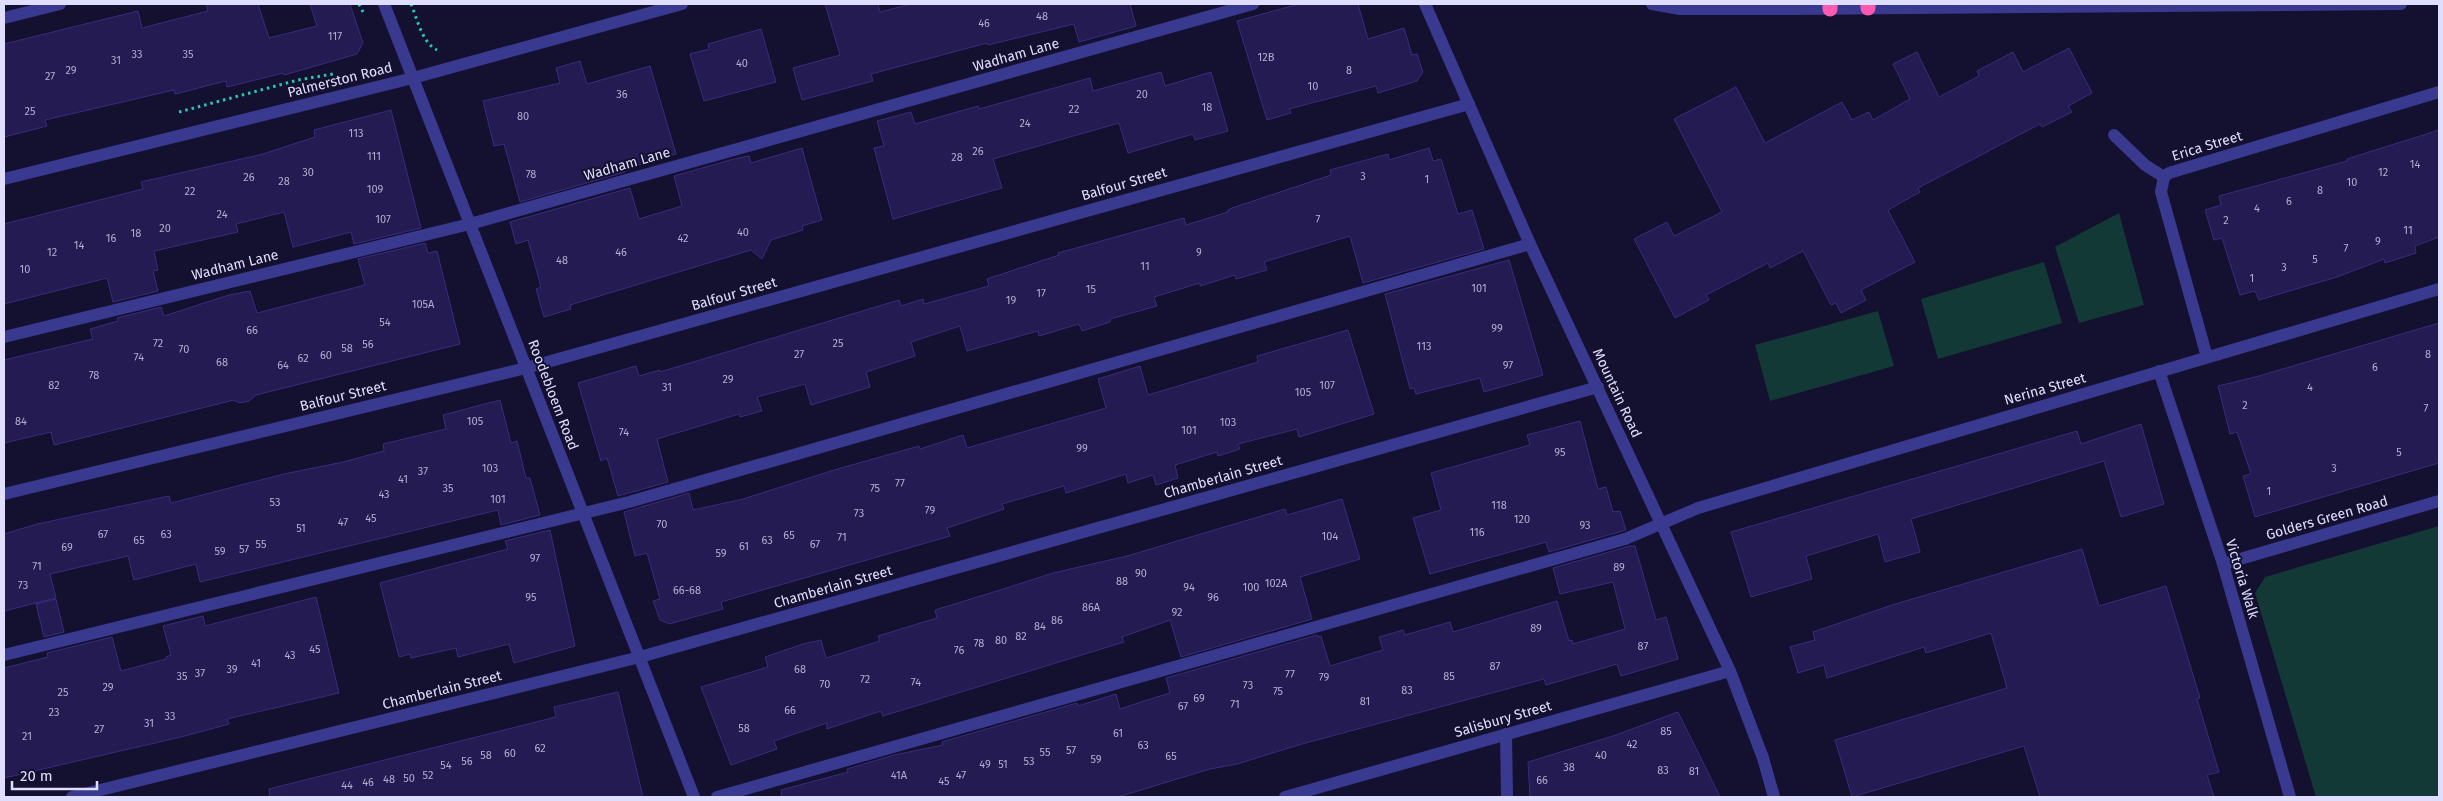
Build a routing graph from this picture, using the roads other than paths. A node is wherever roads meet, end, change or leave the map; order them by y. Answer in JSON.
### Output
{"nodes":[{"id":1,"x":60,"y":4,"type":"edge"},
{"id":2,"x":384,"y":4,"type":"edge"},
{"id":3,"x":682,"y":4,"type":"edge"},
{"id":4,"x":1253,"y":4,"type":"edge"},
{"id":5,"x":1425,"y":4,"type":"edge"},
{"id":6,"x":1652,"y":4,"type":"edge"},
{"id":7,"x":2401,"y":4,"type":"edge"},
{"id":8,"x":1830,"y":6,"type":"edge"},
{"id":9,"x":1868,"y":6,"type":"edge"},
{"id":10,"x":4,"y":18,"type":"edge"},
{"id":11,"x":413,"y":78,"type":"junction"},
{"id":12,"x":2439,"y":92,"type":"edge"},
{"id":13,"x":1468,"y":104,"type":"junction"},
{"id":14,"x":2114,"y":135,"type":"dead end"},
{"id":15,"x":2164,"y":177,"type":"junction"},
{"id":16,"x":4,"y":179,"type":"edge"},
{"id":17,"x":470,"y":224,"type":"junction"},
{"id":18,"x":1530,"y":244,"type":"junction"},
{"id":19,"x":2439,"y":289,"type":"edge"},
{"id":20,"x":4,"y":337,"type":"edge"},
{"id":21,"x":2207,"y":357,"type":"junction"},
{"id":22,"x":526,"y":368,"type":"junction"},
{"id":23,"x":2160,"y":371,"type":"junction"},
{"id":24,"x":1598,"y":387,"type":"junction"},
{"id":25,"x":4,"y":494,"type":"edge"},
{"id":26,"x":2439,"y":502,"type":"edge"},
{"id":27,"x":583,"y":514,"type":"junction"},
{"id":28,"x":1661,"y":522,"type":"junction"},
{"id":29,"x":2223,"y":564,"type":"junction"},
{"id":30,"x":4,"y":656,"type":"edge"},
{"id":31,"x":640,"y":657,"type":"junction"},
{"id":32,"x":1730,"y":671,"type":"junction"},
{"id":33,"x":1506,"y":734,"type":"junction"},
{"id":34,"x":1318,"y":792,"type":"edge"},
{"id":35,"x":72,"y":797,"type":"edge"},
{"id":36,"x":694,"y":797,"type":"edge"},
{"id":37,"x":717,"y":797,"type":"edge"},
{"id":38,"x":1285,"y":797,"type":"edge"},
{"id":39,"x":1507,"y":797,"type":"edge"},
{"id":40,"x":1774,"y":797,"type":"edge"},
{"id":41,"x":2290,"y":797,"type":"edge"}],
"edges":[{"from":1,"to":10,"type":"street"},
{"from":2,"to":11,"type":"street","name":"Roodebloem Road"},
{"from":3,"to":11,"type":"street","name":"Palmerston Road"},
{"from":4,"to":17,"type":"street","name":"Wadham Lane"},
{"from":5,"to":13,"type":"street","name":"Mountain Road"},
{"from":6,"to":8,"type":"street"},
{"from":7,"to":9,"type":"street"},
{"from":8,"to":9,"type":"street"},
{"from":11,"to":16,"type":"street","name":"Palmerston Road"},
{"from":11,"to":17,"type":"street","name":"Roodebloem Road"},
{"from":12,"to":15,"type":"street","name":"Erica Street"},
{"from":13,"to":18,"type":"street","name":"Mountain Road"},
{"from":13,"to":22,"type":"street","name":"Balfour Street"},
{"from":14,"to":15,"type":"street"},
{"from":15,"to":21,"type":"street","name":"Erica Street"},
{"from":17,"to":20,"type":"street","name":"Wadham Lane"},
{"from":17,"to":22,"type":"street","name":"Roodebloem Road"},
{"from":18,"to":24,"type":"street","name":"Mountain Road"},
{"from":18,"to":27,"type":"street"},
{"from":19,"to":21,"type":"street","name":"Nerina Street"},
{"from":21,"to":23,"type":"street","name":"Nerina Street"},
{"from":22,"to":25,"type":"street","name":"Balfour Street"},
{"from":22,"to":27,"type":"street","name":"Roodebloem Road"},
{"from":23,"to":28,"type":"street","name":"Nerina Street"},
{"from":23,"to":29,"type":"street","name":"Victoria Walk"},
{"from":24,"to":28,"type":"street","name":"Mountain Road"},
{"from":24,"to":31,"type":"street","name":"Chamberlain Street"},
{"from":26,"to":29,"type":"street","name":"Golders Green Road"},
{"from":27,"to":30,"type":"street"},
{"from":27,"to":31,"type":"street","name":"Roodebloem Road"},
{"from":28,"to":32,"type":"street","name":"Mountain Road"},
{"from":28,"to":37,"type":"street","name":"Nerina Street"},
{"from":29,"to":41,"type":"street","name":"Victoria Walk"},
{"from":31,"to":35,"type":"street","name":"Chamberlain Street"},
{"from":31,"to":36,"type":"street","name":"Roodebloem Road"},
{"from":32,"to":33,"type":"street","name":"Salisbury Street"},
{"from":32,"to":40,"type":"street","name":"Mountain Road"},
{"from":33,"to":34,"type":"street","name":"Salisbury Street"},
{"from":33,"to":39,"type":"street"},
{"from":34,"to":38,"type":"street","name":"Salisbury Street"}]}
